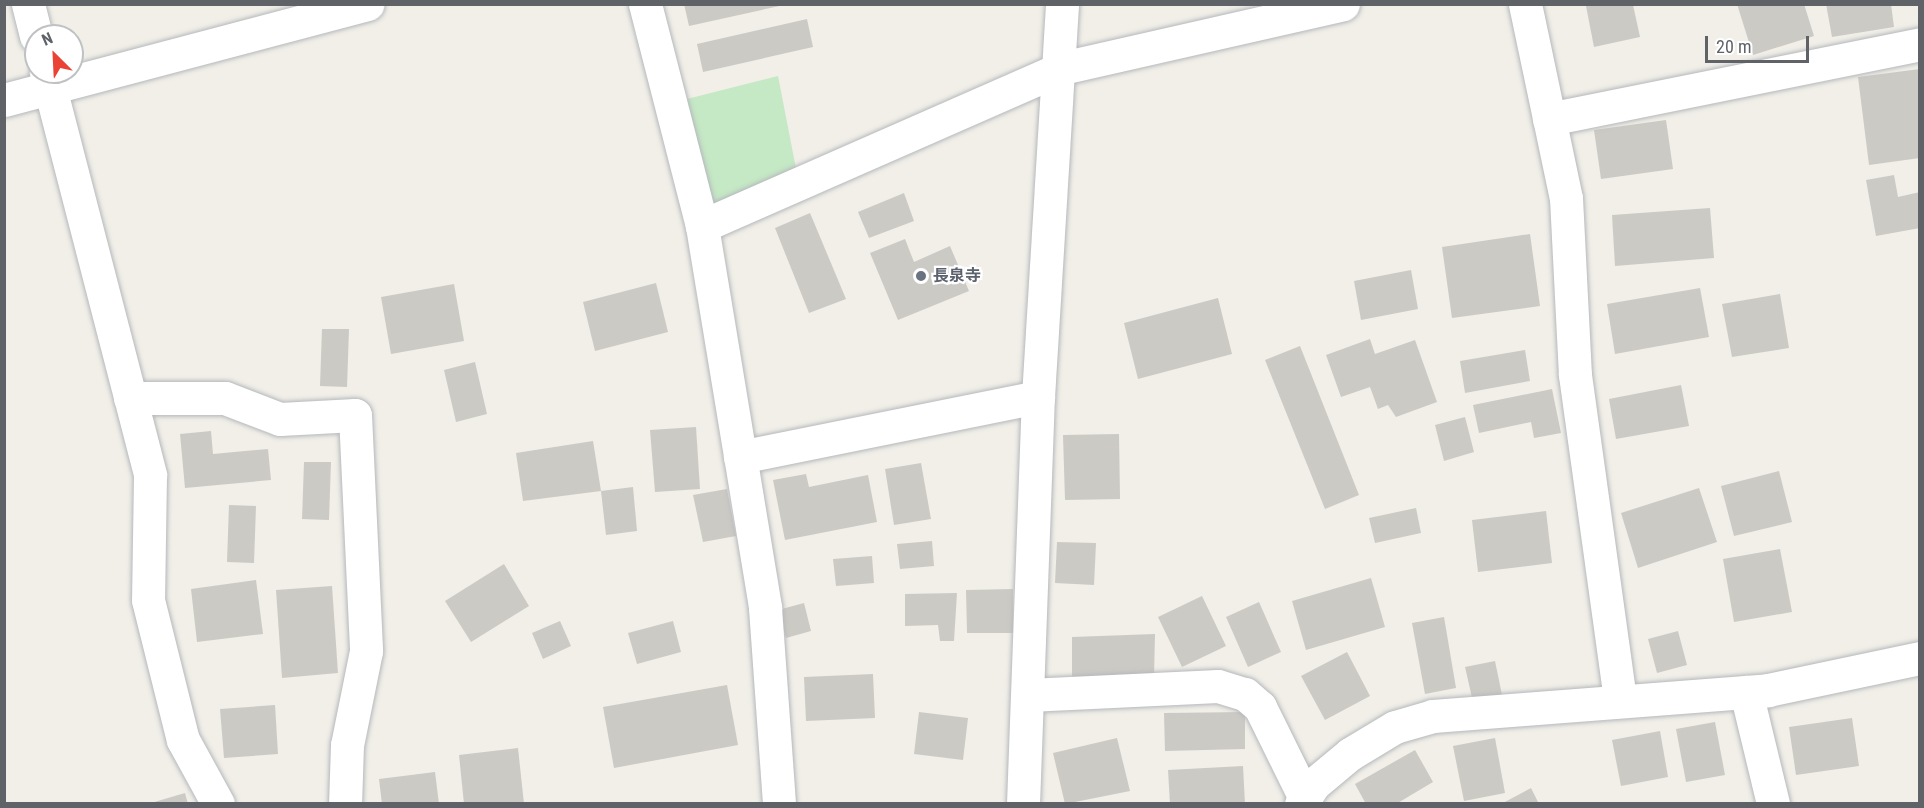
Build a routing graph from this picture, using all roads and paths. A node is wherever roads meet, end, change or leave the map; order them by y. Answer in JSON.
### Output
{"nodes":[{"id":1,"x":28,"y":4,"type":"edge"},
{"id":2,"x":368,"y":4,"type":"edge"},
{"id":3,"x":645,"y":4,"type":"edge"},
{"id":4,"x":1062,"y":4,"type":"edge"},
{"id":5,"x":1343,"y":4,"type":"edge"},
{"id":6,"x":1525,"y":4,"type":"edge"},
{"id":7,"x":33,"y":24,"type":"edge"},
{"id":8,"x":1920,"y":44,"type":"edge"},
{"id":9,"x":1062,"y":68,"type":"junction"},
{"id":10,"x":84,"y":71,"type":"edge"},
{"id":11,"x":39,"y":84,"type":"edge"},
{"id":12,"x":49,"y":84,"type":"edge"},
{"id":13,"x":4,"y":100,"type":"edge"},
{"id":14,"x":1549,"y":119,"type":"junction"},
{"id":15,"x":702,"y":226,"type":"junction"},
{"id":16,"x":1038,"y":397,"type":"junction"},
{"id":17,"x":130,"y":398,"type":"junction"},
{"id":18,"x":740,"y":457,"type":"junction"},
{"id":19,"x":1920,"y":658,"type":"edge"},
{"id":20,"x":1746,"y":692,"type":"junction"},
{"id":21,"x":1028,"y":695,"type":"junction"},
{"id":22,"x":1620,"y":701,"type":"junction"},
{"id":23,"x":1303,"y":801,"type":"edge"},
{"id":24,"x":218,"y":804,"type":"edge"},
{"id":25,"x":345,"y":804,"type":"edge"},
{"id":26,"x":778,"y":804,"type":"edge"},
{"id":27,"x":1023,"y":804,"type":"edge"},
{"id":28,"x":1773,"y":804,"type":"edge"}],
"edges":[{"from":1,"to":7,"type":"street"},
{"from":2,"to":10,"type":"street"},
{"from":3,"to":15,"type":"street"},
{"from":4,"to":9,"type":"street"},
{"from":5,"to":9,"type":"street"},
{"from":6,"to":14,"type":"street"},
{"from":8,"to":14,"type":"street"},
{"from":9,"to":15,"type":"street"},
{"from":9,"to":16,"type":"street"},
{"from":11,"to":13,"type":"street"},
{"from":12,"to":17,"type":"street"},
{"from":14,"to":22,"type":"street"},
{"from":15,"to":18,"type":"street"},
{"from":16,"to":18,"type":"street"},
{"from":16,"to":21,"type":"street"},
{"from":17,"to":24,"type":"street"},
{"from":17,"to":25,"type":"street"},
{"from":18,"to":26,"type":"street"},
{"from":19,"to":20,"type":"street"},
{"from":20,"to":22,"type":"street"},
{"from":20,"to":28,"type":"street"},
{"from":21,"to":23,"type":"street"},
{"from":21,"to":27,"type":"street"},
{"from":22,"to":23,"type":"street"}]}
